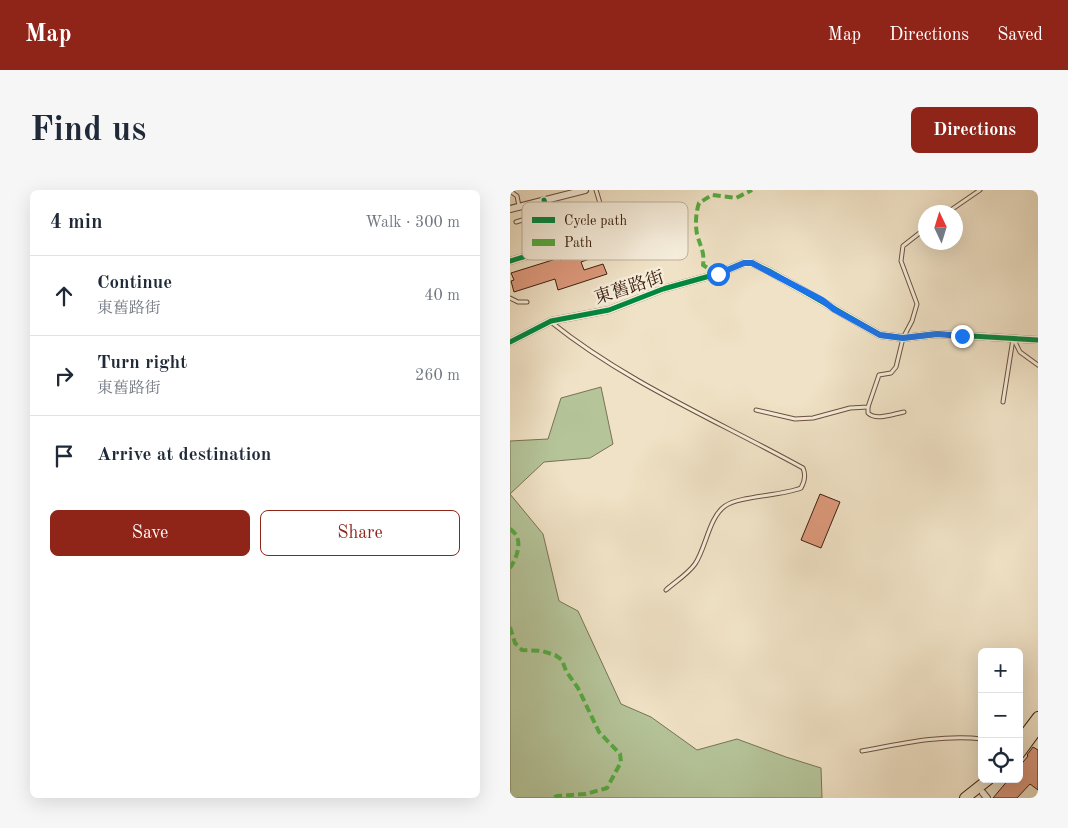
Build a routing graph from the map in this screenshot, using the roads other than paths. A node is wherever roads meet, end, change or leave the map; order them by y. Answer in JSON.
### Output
{"nodes":[{"id":1,"x":585,"y":190,"type":"edge"},
{"id":2,"x":596,"y":190,"type":"edge"},
{"id":3,"x":980,"y":190,"type":"edge"},
{"id":4,"x":510,"y":191,"type":"edge"},
{"id":5,"x":544,"y":200,"type":"joint"},
{"id":6,"x":536,"y":202,"type":"edge"},
{"id":7,"x":600,"y":202,"type":"edge"},
{"id":8,"x":522,"y":205,"type":"edge"},
{"id":9,"x":958,"y":205,"type":"edge"},
{"id":10,"x":519,"y":206,"type":"junction"},
{"id":11,"x":510,"y":208,"type":"edge"},
{"id":12,"x":522,"y":220,"type":"edge"},
{"id":13,"x":516,"y":222,"type":"dead end"},
{"id":14,"x":918,"y":234,"type":"edge"},
{"id":15,"x":522,"y":257,"type":"edge"},
{"id":16,"x":510,"y":261,"type":"edge"},
{"id":17,"x":510,"y":298,"type":"edge"},
{"id":18,"x":527,"y":302,"type":"dead end"},
{"id":19,"x":551,"y":321,"type":"junction"},
{"id":20,"x":903,"y":338,"type":"junction"},
{"id":21,"x":1013,"y":339,"type":"junction"},
{"id":22,"x":1038,"y":340,"type":"edge"},
{"id":23,"x":510,"y":342,"type":"edge"},
{"id":24,"x":1038,"y":365,"type":"edge"},
{"id":25,"x":1003,"y":402,"type":"dead end"},
{"id":26,"x":868,"y":407,"type":"junction"},
{"id":27,"x":756,"y":410,"type":"dead end"},
{"id":28,"x":904,"y":412,"type":"dead end"},
{"id":29,"x":666,"y":590,"type":"dead end"},
{"id":30,"x":1038,"y":716,"type":"edge"},
{"id":31,"x":1038,"y":728,"type":"edge"},
{"id":32,"x":1022,"y":738,"type":"edge"},
{"id":33,"x":978,"y":739,"type":"edge"},
{"id":34,"x":1023,"y":749,"type":"edge"},
{"id":35,"x":862,"y":750,"type":"dead end"},
{"id":36,"x":984,"y":783,"type":"edge"},
{"id":37,"x":994,"y":783,"type":"edge"},
{"id":38,"x":982,"y":796,"type":"edge"},
{"id":39,"x":965,"y":798,"type":"edge"}],
"edges":[{"from":1,"to":5,"type":"street"},
{"from":2,"to":7,"type":"lane"},
{"from":3,"to":9,"type":"lane"},
{"from":4,"to":10,"type":"lane"},
{"from":5,"to":6,"type":"street"},
{"from":8,"to":10,"type":"street"},
{"from":10,"to":11,"type":"street"},
{"from":12,"to":13,"type":"lane"},
{"from":14,"to":20,"type":"lane"},
{"from":15,"to":16,"type":"street"},
{"from":17,"to":18,"type":"lane"},
{"from":19,"to":20,"type":"street","name":"東舊路街"},
{"from":19,"to":23,"type":"street","name":"東舊路街"},
{"from":19,"to":29,"type":"lane"},
{"from":20,"to":21,"type":"street","name":"東舊路街"},
{"from":20,"to":26,"type":"lane"},
{"from":21,"to":22,"type":"street","name":"東舊路街"},
{"from":21,"to":24,"type":"lane"},
{"from":21,"to":25,"type":"lane"},
{"from":26,"to":27,"type":"lane"},
{"from":26,"to":28,"type":"lane"},
{"from":30,"to":32,"type":"main road"},
{"from":31,"to":34,"type":"main road"},
{"from":33,"to":35,"type":"lane"},
{"from":36,"to":39,"type":"main road"},
{"from":37,"to":38,"type":"main road"}]}
